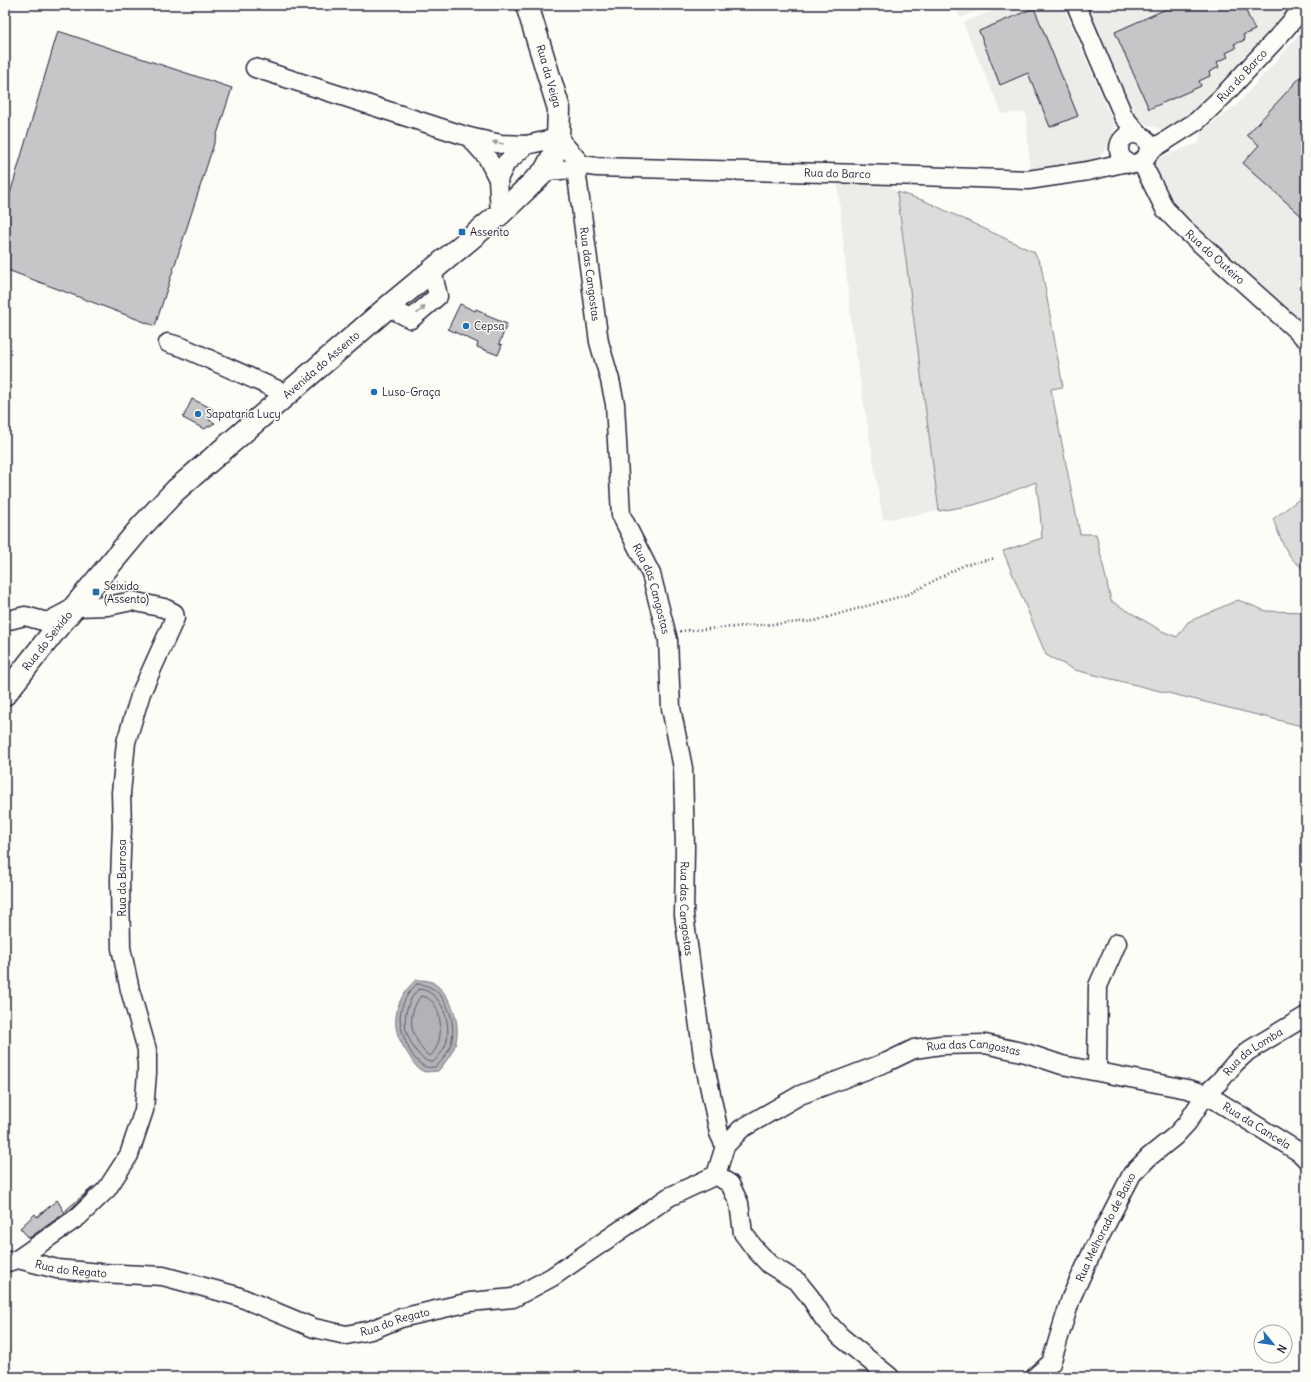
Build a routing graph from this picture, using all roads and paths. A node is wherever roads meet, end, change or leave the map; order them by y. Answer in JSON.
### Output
{"nodes":[{"id":1,"x":527,"y":5,"type":"edge"},
{"id":2,"x":1076,"y":5,"type":"edge"},
{"id":3,"x":1306,"y":5,"type":"edge"},
{"id":4,"x":255,"y":68,"type":"dead end"},
{"id":5,"x":470,"y":137,"type":"junction"},
{"id":6,"x":558,"y":138,"type":"junction"},
{"id":7,"x":526,"y":145,"type":"junction"},
{"id":8,"x":1134,"y":148,"type":"junction"},
{"id":9,"x":579,"y":167,"type":"junction"},
{"id":10,"x":546,"y":171,"type":"junction"},
{"id":11,"x":498,"y":179,"type":"junction"},
{"id":12,"x":500,"y":214,"type":"junction"},
{"id":13,"x":1306,"y":339,"type":"edge"},
{"id":14,"x":168,"y":343,"type":"dead end"},
{"id":15,"x":287,"y":394,"type":"junction"},
{"id":16,"x":995,"y":558,"type":"dead end"},
{"id":17,"x":76,"y":606,"type":"junction"},
{"id":18,"x":5,"y":621,"type":"edge"},
{"id":19,"x":666,"y":631,"type":"junction"},
{"id":20,"x":5,"y":694,"type":"edge"},
{"id":21,"x":1117,"y":943,"type":"dead end"},
{"id":22,"x":1306,"y":1016,"type":"edge"},
{"id":23,"x":1097,"y":1071,"type":"junction"},
{"id":24,"x":1206,"y":1094,"type":"junction"},
{"id":25,"x":725,"y":1146,"type":"junction"},
{"id":26,"x":1306,"y":1159,"type":"edge"},
{"id":27,"x":716,"y":1175,"type":"junction"},
{"id":28,"x":11,"y":1261,"type":"edge"},
{"id":29,"x":890,"y":1377,"type":"edge"},
{"id":30,"x":1034,"y":1377,"type":"edge"}],
"edges":[{"from":1,"to":6,"type":"main road","name":"Rua da Veiga"},
{"from":2,"to":8,"type":"street","name":"Rua do Outeiro"},
{"from":3,"to":8,"type":"street","name":"Rua do Barco"},
{"from":4,"to":5,"type":"street"},
{"from":7,"to":5,"type":"street","one_way":true},
{"from":5,"to":11,"type":"street"},
{"from":6,"to":7,"type":"street"},
{"from":6,"to":9,"type":"street"},
{"from":6,"to":10,"type":"main road","name":"Rua da Veiga"},
{"from":7,"to":11,"type":"street"},
{"from":8,"to":9,"type":"street","name":"Rua do Barco"},
{"from":8,"to":13,"type":"street","name":"Rua do Outeiro"},
{"from":9,"to":10,"type":"street","name":"Rua do Barco"},
{"from":9,"to":19,"type":"street","name":"Rua das Cangostas"},
{"from":10,"to":12,"type":"main road","name":"Avenida do Assento"},
{"from":11,"to":12,"type":"street"},
{"from":12,"to":15,"type":"main road","name":"Avenida do Assento"},
{"from":14,"to":15,"type":"street"},
{"from":15,"to":17,"type":"main road","name":"Avenida do Assento"},
{"from":16,"to":19,"type":"path"},
{"from":17,"to":18,"type":"street","name":"Rua da Barrosa"},
{"from":17,"to":20,"type":"main road","name":"Rua do Seixido"},
{"from":17,"to":28,"type":"street","name":"Rua da Barrosa"},
{"from":19,"to":25,"type":"street","name":"Rua das Cangostas"},
{"from":21,"to":23,"type":"street"},
{"from":22,"to":24,"type":"street","name":"Rua da Lomba"},
{"from":23,"to":24,"type":"street","name":"Rua das Cangostas"},
{"from":23,"to":25,"type":"street","name":"Rua das Cangostas"},
{"from":24,"to":26,"type":"street","name":"Rua da Cancela"},
{"from":24,"to":30,"type":"street","name":"Rua Melhorado de Baixo"},
{"from":25,"to":27,"type":"street"},
{"from":27,"to":28,"type":"street","name":"Rua do Regato"},
{"from":27,"to":29,"type":"street"}]}
